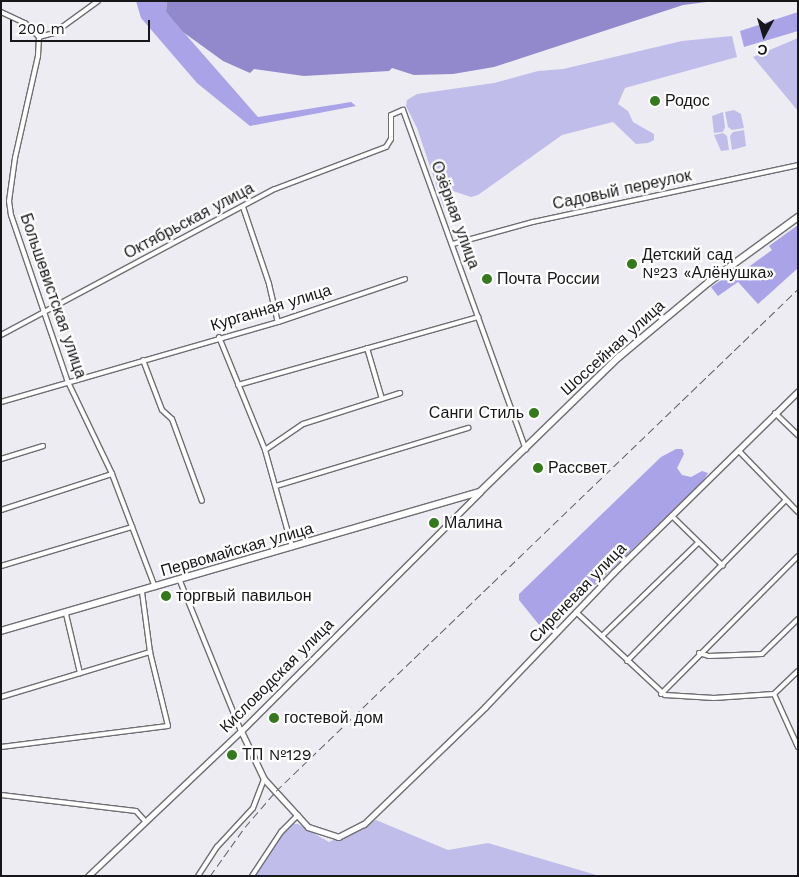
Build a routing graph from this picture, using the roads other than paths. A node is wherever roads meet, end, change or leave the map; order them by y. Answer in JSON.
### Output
{"nodes":[{"id":1,"x":98,"y":1,"type":"edge"},
{"id":2,"x":1,"y":12,"type":"edge"},
{"id":3,"x":39,"y":37,"type":"junction"},
{"id":4,"x":391,"y":139,"type":"joint"},
{"id":5,"x":798,"y":165,"type":"edge"},
{"id":6,"x":243,"y":207,"type":"junction"},
{"id":7,"x":798,"y":217,"type":"edge"},
{"id":8,"x":453,"y":244,"type":"junction"},
{"id":9,"x":405,"y":279,"type":"dead end"},
{"id":10,"x":42,"y":314,"type":"junction"},
{"id":11,"x":479,"y":317,"type":"junction"},
{"id":12,"x":278,"y":322,"type":"junction"},
{"id":13,"x":1,"y":335,"type":"edge"},
{"id":14,"x":218,"y":337,"type":"junction"},
{"id":15,"x":367,"y":348,"type":"junction"},
{"id":16,"x":143,"y":360,"type":"junction"},
{"id":17,"x":68,"y":382,"type":"junction"},
{"id":18,"x":238,"y":385,"type":"junction"},
{"id":19,"x":798,"y":391,"type":"edge"},
{"id":20,"x":400,"y":393,"type":"dead end"},
{"id":21,"x":382,"y":399,"type":"junction"},
{"id":22,"x":1,"y":402,"type":"edge"},
{"id":23,"x":775,"y":413,"type":"junction"},
{"id":24,"x":468,"y":428,"type":"dead end"},
{"id":25,"x":798,"y":435,"type":"edge"},
{"id":26,"x":43,"y":446,"type":"dead end"},
{"id":27,"x":526,"y":449,"type":"junction"},
{"id":28,"x":265,"y":450,"type":"junction"},
{"id":29,"x":739,"y":452,"type":"junction"},
{"id":30,"x":1,"y":459,"type":"edge"},
{"id":31,"x":112,"y":474,"type":"junction"},
{"id":32,"x":276,"y":486,"type":"junction"},
{"id":33,"x":480,"y":492,"type":"junction"},
{"id":34,"x":786,"y":500,"type":"junction"},
{"id":35,"x":202,"y":501,"type":"dead end"},
{"id":36,"x":1,"y":510,"type":"edge"},
{"id":37,"x":798,"y":512,"type":"edge"},
{"id":38,"x":672,"y":516,"type":"junction"},
{"id":39,"x":132,"y":527,"type":"junction"},
{"id":40,"x":698,"y":543,"type":"junction"},
{"id":41,"x":292,"y":548,"type":"junction"},
{"id":42,"x":798,"y":556,"type":"edge"},
{"id":43,"x":1,"y":566,"type":"edge"},
{"id":44,"x":723,"y":566,"type":"junction"},
{"id":45,"x":180,"y":581,"type":"junction"},
{"id":46,"x":155,"y":588,"type":"junction"},
{"id":47,"x":142,"y":592,"type":"junction"},
{"id":48,"x":576,"y":612,"type":"junction"},
{"id":49,"x":66,"y":614,"type":"junction"},
{"id":50,"x":798,"y":619,"type":"edge"},
{"id":51,"x":1,"y":631,"type":"edge"},
{"id":52,"x":602,"y":636,"type":"junction"},
{"id":53,"x":150,"y":652,"type":"junction"},
{"id":54,"x":700,"y":653,"type":"junction"},
{"id":55,"x":628,"y":661,"type":"junction"},
{"id":56,"x":798,"y":671,"type":"edge"},
{"id":57,"x":80,"y":673,"type":"junction"},
{"id":58,"x":661,"y":694,"type":"junction"},
{"id":59,"x":774,"y":694,"type":"junction"},
{"id":60,"x":1,"y":697,"type":"edge"},
{"id":61,"x":241,"y":731,"type":"junction"},
{"id":62,"x":796,"y":739,"type":"edge"},
{"id":63,"x":1,"y":747,"type":"edge"},
{"id":64,"x":798,"y":747,"type":"edge"},
{"id":65,"x":264,"y":779,"type":"junction"},
{"id":66,"x":1,"y":795,"type":"edge"},
{"id":67,"x":298,"y":815,"type":"junction"},
{"id":68,"x":145,"y":821,"type":"junction"},
{"id":69,"x":88,"y":876,"type":"edge"},
{"id":70,"x":198,"y":876,"type":"edge"},
{"id":71,"x":252,"y":876,"type":"edge"}],
"edges":[{"from":1,"to":3,"type":"street"},
{"from":2,"to":3,"type":"street"},
{"from":3,"to":10,"type":"street","name":"Большевистская улица"},
{"from":4,"to":6,"type":"street","name":"Октябрьская улица"},
{"from":4,"to":8,"type":"street","name":"Озёрная улица"},
{"from":5,"to":8,"type":"street","name":"Садовый переулок"},
{"from":6,"to":10,"type":"street","name":"Октябрьская улица"},
{"from":6,"to":12,"type":"street"},
{"from":7,"to":27,"type":"main road","name":"Шоссейная улица"},
{"from":8,"to":11,"type":"street","name":"Озёрная улица"},
{"from":9,"to":12,"type":"street","name":"Курганная улица"},
{"from":10,"to":13,"type":"street","name":"Октябрьская улица"},
{"from":10,"to":17,"type":"street","name":"Большевистская улица"},
{"from":11,"to":15,"type":"street"},
{"from":11,"to":27,"type":"street","name":"Озёрная улица"},
{"from":12,"to":14,"type":"street","name":"Курганная улица"},
{"from":14,"to":16,"type":"street","name":"Курганная улица"},
{"from":14,"to":18,"type":"street"},
{"from":15,"to":18,"type":"street"},
{"from":15,"to":21,"type":"street"},
{"from":16,"to":17,"type":"street","name":"Курганная улица"},
{"from":16,"to":35,"type":"street"},
{"from":17,"to":22,"type":"street","name":"Курганная улица"},
{"from":17,"to":31,"type":"street","name":"Большевистская улица"},
{"from":18,"to":28,"type":"street"},
{"from":19,"to":23,"type":"street","name":"Сиреневая улица"},
{"from":20,"to":21,"type":"street"},
{"from":21,"to":28,"type":"street"},
{"from":23,"to":25,"type":"street"},
{"from":23,"to":29,"type":"street","name":"Сиреневая улица"},
{"from":24,"to":32,"type":"street"},
{"from":26,"to":30,"type":"street"},
{"from":27,"to":33,"type":"main road","name":"Шоссейная улица"},
{"from":28,"to":32,"type":"street"},
{"from":29,"to":34,"type":"street"},
{"from":29,"to":38,"type":"street","name":"Сиреневая улица"},
{"from":31,"to":36,"type":"street"},
{"from":31,"to":39,"type":"street","name":"Большевистская улица"},
{"from":32,"to":41,"type":"street"},
{"from":33,"to":41,"type":"main road","name":"Первомайская улица"},
{"from":33,"to":61,"type":"street","name":"Кисловодская улица"},
{"from":34,"to":37,"type":"street"},
{"from":34,"to":44,"type":"street"},
{"from":38,"to":40,"type":"street"},
{"from":38,"to":48,"type":"street","name":"Сиреневая улица"},
{"from":39,"to":43,"type":"street"},
{"from":39,"to":46,"type":"street","name":"Большевистская улица"},
{"from":40,"to":44,"type":"street"},
{"from":40,"to":52,"type":"street"},
{"from":41,"to":45,"type":"main road","name":"Первомайская улица"},
{"from":42,"to":54,"type":"street"},
{"from":44,"to":55,"type":"street"},
{"from":45,"to":46,"type":"main road","name":"Первомайская улица"},
{"from":45,"to":61,"type":"street"},
{"from":46,"to":47,"type":"main road","name":"Первомайская улица"},
{"from":47,"to":49,"type":"main road","name":"Первомайская улица"},
{"from":47,"to":53,"type":"street"},
{"from":48,"to":52,"type":"street"},
{"from":48,"to":67,"type":"street","name":"Сиреневая улица"},
{"from":49,"to":51,"type":"main road","name":"Первомайская улица"},
{"from":49,"to":57,"type":"street"},
{"from":50,"to":54,"type":"street"},
{"from":52,"to":55,"type":"street"},
{"from":53,"to":57,"type":"street"},
{"from":53,"to":63,"type":"street"},
{"from":54,"to":58,"type":"street"},
{"from":55,"to":58,"type":"street"},
{"from":56,"to":59,"type":"street"},
{"from":57,"to":60,"type":"street"},
{"from":58,"to":59,"type":"street"},
{"from":59,"to":62,"type":"street"},
{"from":61,"to":65,"type":"street"},
{"from":61,"to":68,"type":"street","name":"Кисловодская улица"},
{"from":62,"to":64,"type":"street"},
{"from":65,"to":67,"type":"street"},
{"from":65,"to":70,"type":"street"},
{"from":66,"to":68,"type":"street"},
{"from":67,"to":71,"type":"street"},
{"from":68,"to":69,"type":"street","name":"Кисловодская улица"}]}
